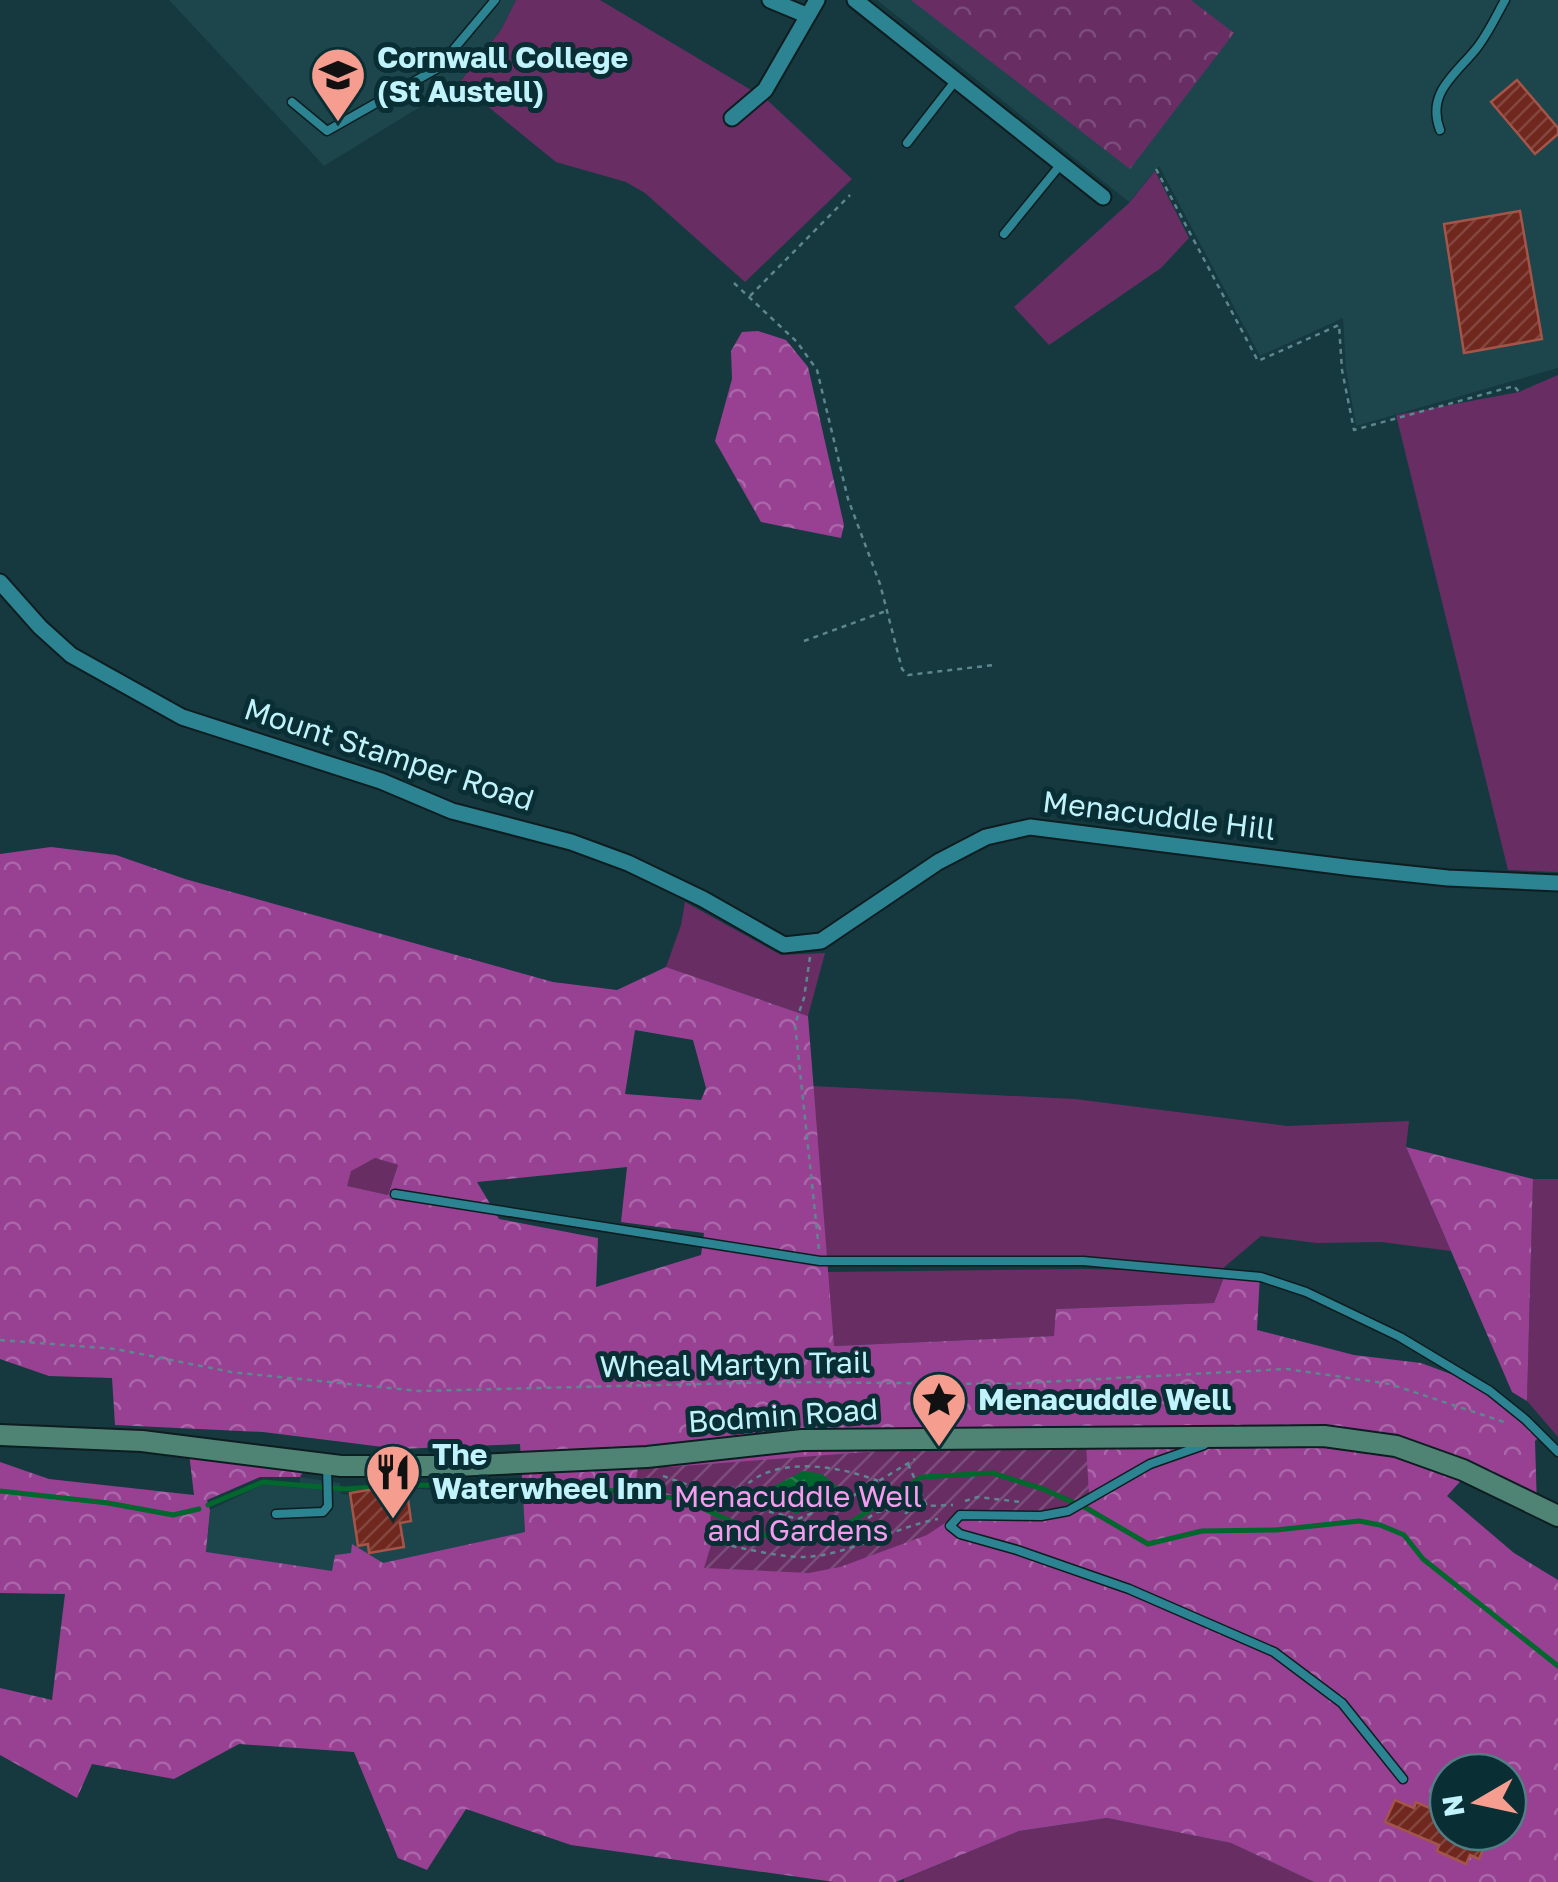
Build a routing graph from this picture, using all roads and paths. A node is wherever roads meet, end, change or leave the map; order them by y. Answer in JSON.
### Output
{"nodes":[{"id":1,"x":495,"y":0,"type":"edge"},
{"id":2,"x":770,"y":0,"type":"edge"},
{"id":3,"x":817,"y":0,"type":"edge"},
{"id":4,"x":855,"y":0,"type":"edge"},
{"id":5,"x":1505,"y":0,"type":"edge"},
{"id":6,"x":806,"y":15,"type":"junction"},
{"id":7,"x":956,"y":80,"type":"junction"},
{"id":8,"x":292,"y":102,"type":"dead end"},
{"id":9,"x":732,"y":118,"type":"dead end"},
{"id":10,"x":1440,"y":130,"type":"dead end"},
{"id":11,"x":907,"y":143,"type":"dead end"},
{"id":12,"x":1061,"y":164,"type":"junction"},
{"id":13,"x":1156,"y":169,"type":"dead end"},
{"id":14,"x":850,"y":195,"type":"dead end"},
{"id":15,"x":1103,"y":197,"type":"dead end"},
{"id":16,"x":1004,"y":234,"type":"dead end"},
{"id":17,"x":734,"y":283,"type":"dead end"},
{"id":18,"x":749,"y":297,"type":"junction"},
{"id":19,"x":1519,"y":392,"type":"dead end"},
{"id":20,"x":0,"y":582,"type":"edge"},
{"id":21,"x":887,"y":611,"type":"junction"},
{"id":22,"x":804,"y":641,"type":"dead end"},
{"id":23,"x":994,"y":665,"type":"dead end"},
{"id":24,"x":1558,"y":883,"type":"edge"},
{"id":25,"x":810,"y":942,"type":"junction"},
{"id":26,"x":784,"y":945,"type":"joint"},
{"id":27,"x":395,"y":1194,"type":"dead end"},
{"id":28,"x":820,"y":1261,"type":"junction"},
{"id":29,"x":0,"y":1340,"type":"edge"},
{"id":30,"x":1469,"y":1408,"type":"dead end"},
{"id":31,"x":0,"y":1434,"type":"edge"},
{"id":32,"x":1229,"y":1436,"type":"junction"},
{"id":33,"x":1558,"y":1452,"type":"edge"},
{"id":34,"x":327,"y":1471,"type":"junction"},
{"id":35,"x":662,"y":1476,"type":"dead end"},
{"id":36,"x":878,"y":1481,"type":"junction"},
{"id":37,"x":920,"y":1486,"type":"junction"},
{"id":38,"x":744,"y":1487,"type":"junction"},
{"id":39,"x":708,"y":1490,"type":"junction"},
{"id":40,"x":1028,"y":1504,"type":"dead end"},
{"id":41,"x":752,"y":1508,"type":"junction"},
{"id":42,"x":276,"y":1514,"type":"dead end"},
{"id":43,"x":960,"y":1515,"type":"junction"},
{"id":44,"x":1558,"y":1516,"type":"edge"},
{"id":45,"x":844,"y":1536,"type":"dead end"},
{"id":46,"x":712,"y":1542,"type":"dead end"},
{"id":47,"x":1403,"y":1778,"type":"dead end"}],
"edges":[{"from":1,"to":8,"type":"lane"},
{"from":2,"to":6,"type":"street"},
{"from":3,"to":6,"type":"street"},
{"from":4,"to":7,"type":"street"},
{"from":5,"to":10,"type":"lane"},
{"from":6,"to":9,"type":"street"},
{"from":7,"to":11,"type":"lane"},
{"from":7,"to":12,"type":"street"},
{"from":12,"to":15,"type":"street"},
{"from":12,"to":16,"type":"lane"},
{"from":13,"to":19,"type":"path"},
{"from":14,"to":18,"type":"path"},
{"from":17,"to":18,"type":"path"},
{"from":18,"to":21,"type":"path"},
{"from":20,"to":26,"type":"street","name":"Mount Stamper Road"},
{"from":21,"to":22,"type":"path"},
{"from":21,"to":23,"type":"path"},
{"from":24,"to":25,"type":"street","name":"Menacuddle Hill"},
{"from":25,"to":26,"type":"street","name":"Menacuddle Hill"},
{"from":25,"to":28,"type":"path"},
{"from":27,"to":28,"type":"lane"},
{"from":28,"to":33,"type":"lane"},
{"from":29,"to":30,"type":"path","name":"Wheal Martyn Trail"},
{"from":31,"to":34,"type":"main road","name":"Bodmin Road"},
{"from":32,"to":34,"type":"main road","name":"Bodmin Road"},
{"from":32,"to":43,"type":"lane"},
{"from":32,"to":44,"type":"main road","name":"Bodmin Road"},
{"from":34,"to":42,"type":"lane"},
{"from":35,"to":39,"type":"path"},
{"from":36,"to":37,"type":"path"},
{"from":36,"to":38,"type":"path"},
{"from":36,"to":41,"type":"path"},
{"from":37,"to":40,"type":"path"},
{"from":37,"to":45,"type":"path"},
{"from":38,"to":39,"type":"path"},
{"from":38,"to":41,"type":"path"},
{"from":39,"to":41,"type":"path"},
{"from":43,"to":46,"type":"path"},
{"from":43,"to":47,"type":"lane"}]}
